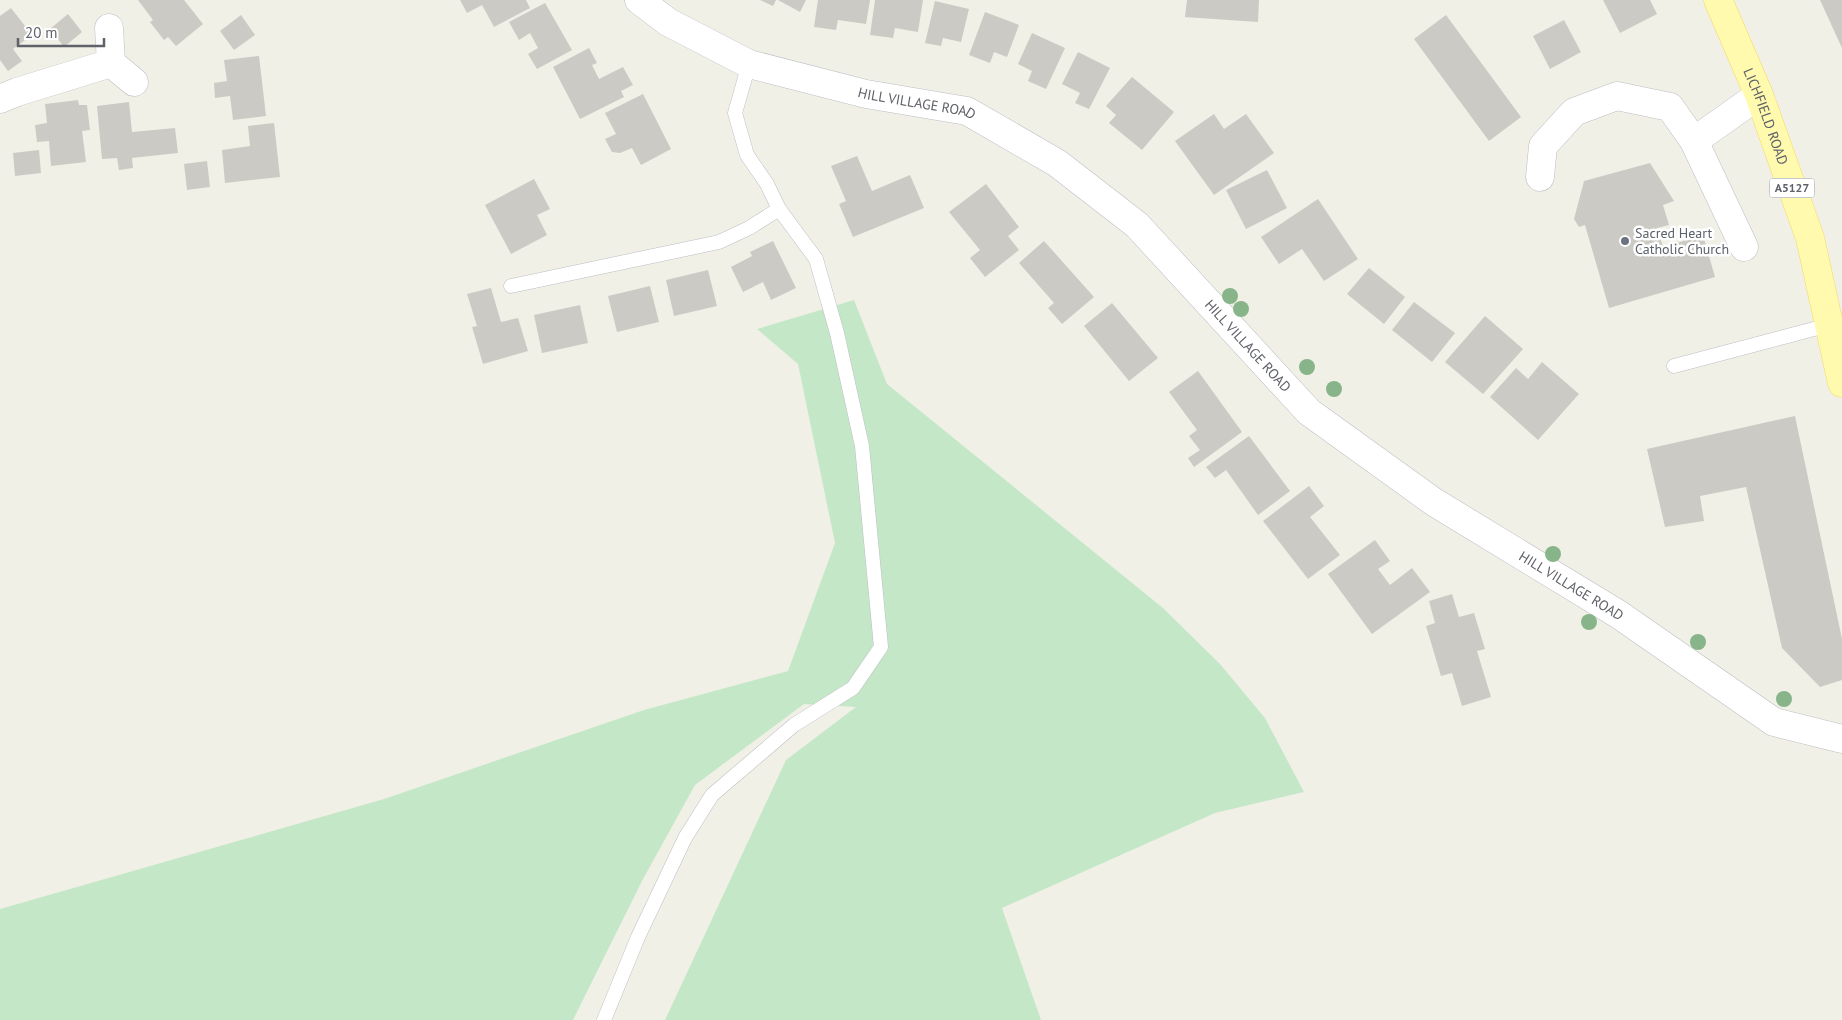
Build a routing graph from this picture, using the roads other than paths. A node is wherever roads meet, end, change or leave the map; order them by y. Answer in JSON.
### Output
{"nodes":[{"id":1,"x":639,"y":0,"type":"edge"},
{"id":2,"x":1718,"y":0,"type":"edge"},
{"id":3,"x":109,"y":28,"type":"dead end"},
{"id":4,"x":111,"y":63,"type":"junction"},
{"id":5,"x":749,"y":64,"type":"junction"},
{"id":6,"x":134,"y":82,"type":"dead end"},
{"id":7,"x":1759,"y":95,"type":"junction"},
{"id":8,"x":0,"y":98,"type":"edge"},
{"id":9,"x":1694,"y":141,"type":"junction"},
{"id":10,"x":1540,"y":177,"type":"dead end"},
{"id":11,"x":779,"y":210,"type":"junction"},
{"id":12,"x":1744,"y":247,"type":"dead end"},
{"id":13,"x":510,"y":286,"type":"dead end"},
{"id":14,"x":1829,"y":325,"type":"junction"},
{"id":15,"x":1674,"y":366,"type":"dead end"},
{"id":16,"x":1842,"y":383,"type":"edge"},
{"id":17,"x":1842,"y":739,"type":"edge"},
{"id":18,"x":604,"y":1020,"type":"edge"}],
"edges":[{"from":1,"to":5,"type":"street","name":"HILL VILLAGE ROAD"},
{"from":2,"to":7,"type":"main road","name":"LICHFIELD ROAD","number":"A5127"},
{"from":3,"to":4,"type":"street"},
{"from":4,"to":6,"type":"street"},
{"from":4,"to":8,"type":"street"},
{"from":5,"to":11,"type":"lane"},
{"from":5,"to":17,"type":"street","name":"HILL VILLAGE ROAD"},
{"from":7,"to":9,"type":"street"},
{"from":7,"to":14,"type":"main road","name":"LICHFIELD ROAD","number":"A5127"},
{"from":9,"to":10,"type":"street"},
{"from":9,"to":12,"type":"street"},
{"from":11,"to":13,"type":"lane"},
{"from":11,"to":18,"type":"lane"},
{"from":14,"to":15,"type":"lane"},
{"from":14,"to":16,"type":"main road","name":"LICHFIELD ROAD","number":"A5127"}]}
